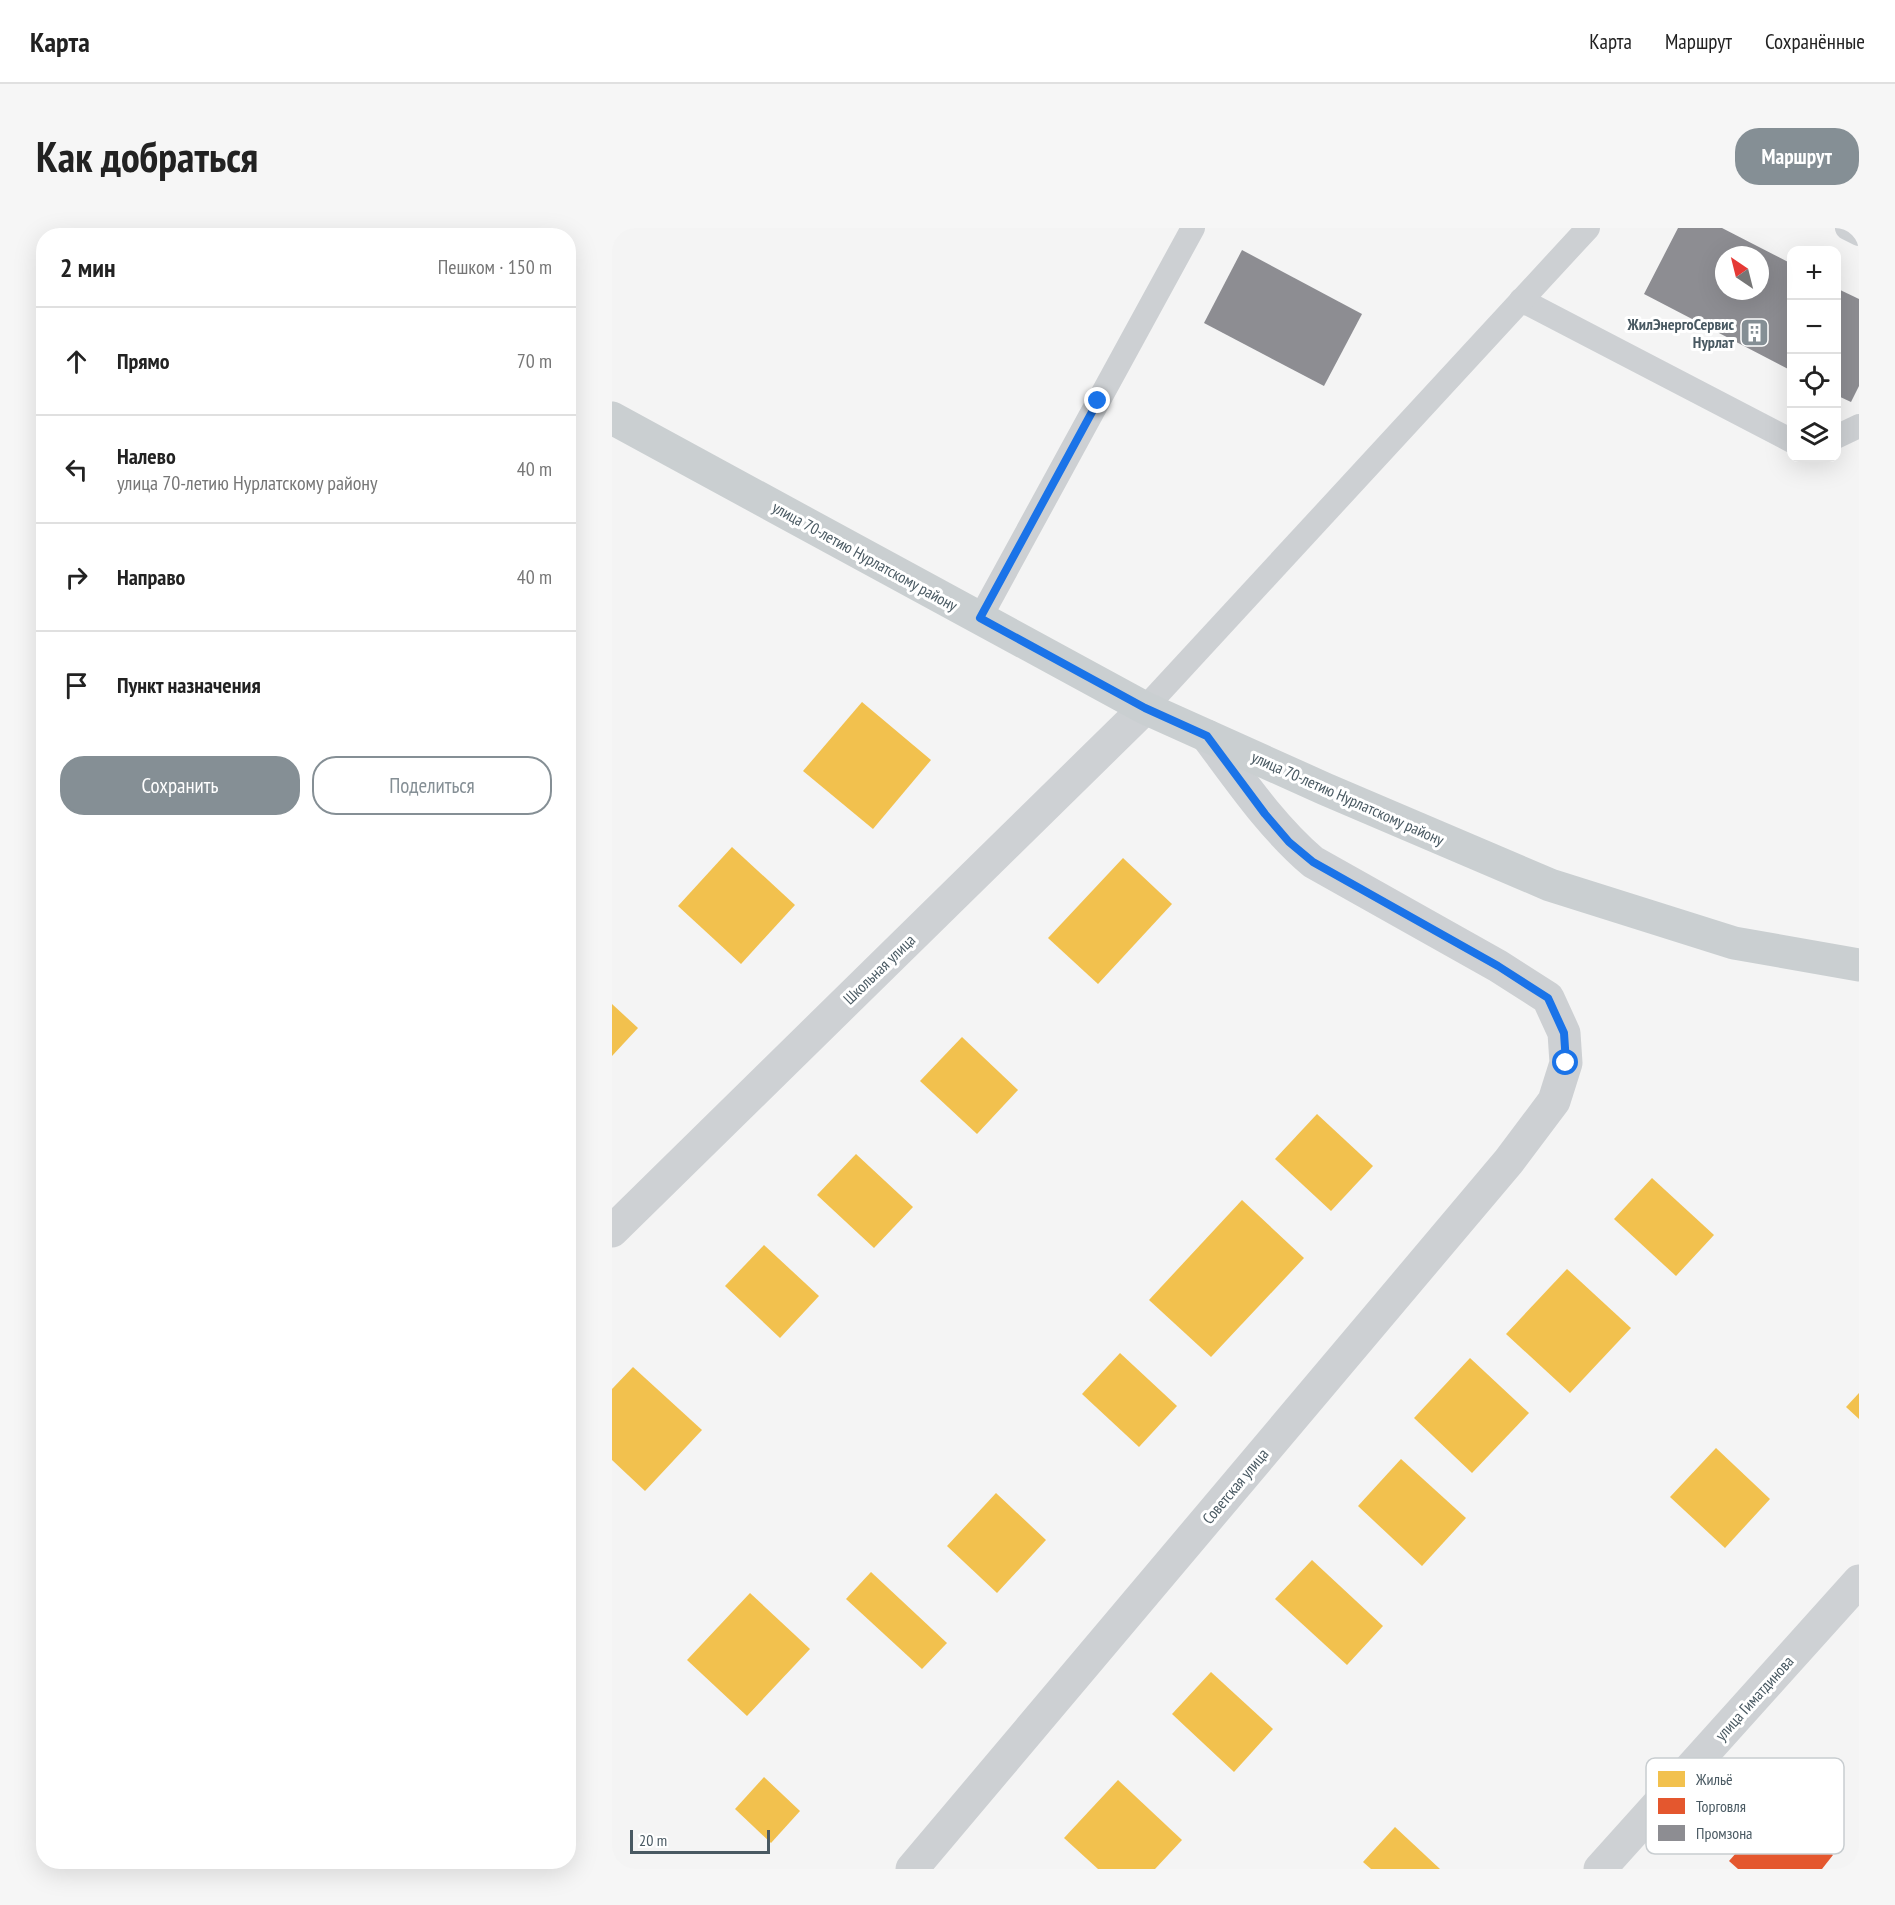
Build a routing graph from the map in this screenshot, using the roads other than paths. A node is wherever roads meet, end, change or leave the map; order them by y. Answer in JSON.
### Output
{"nodes":[{"id":1,"x":1193,"y":228,"type":"edge"},
{"id":2,"x":1588,"y":228,"type":"edge"},
{"id":3,"x":1847,"y":228,"type":"edge"},
{"id":4,"x":1859,"y":234,"type":"edge"},
{"id":5,"x":1521,"y":300,"type":"junction"},
{"id":6,"x":612,"y":418,"type":"edge"},
{"id":7,"x":1859,"y":426,"type":"edge"},
{"id":8,"x":1841,"y":435,"type":"edge"},
{"id":9,"x":1787,"y":439,"type":"edge"},
{"id":10,"x":980,"y":618,"type":"junction"},
{"id":11,"x":1145,"y":708,"type":"junction"},
{"id":12,"x":1207,"y":736,"type":"junction"},
{"id":13,"x":1859,"y":965,"type":"edge"},
{"id":14,"x":612,"y":1231,"type":"edge"},
{"id":15,"x":1859,"y":1581,"type":"edge"},
{"id":16,"x":1700,"y":1758,"type":"edge"},
{"id":17,"x":1646,"y":1818,"type":"edge"},
{"id":18,"x":912,"y":1869,"type":"edge"},
{"id":19,"x":1600,"y":1869,"type":"edge"}],
"edges":[{"from":1,"to":10,"type":"lane"},
{"from":2,"to":5,"type":"lane"},
{"from":3,"to":4,"type":"lane"},
{"from":5,"to":9,"type":"lane"},
{"from":5,"to":11,"type":"lane"},
{"from":6,"to":10,"type":"main road","name":"улица 70-летию Нурлатскому району"},
{"from":7,"to":8,"type":"lane"},
{"from":10,"to":11,"type":"main road","name":"улица 70-летию Нурлатскому району"},
{"from":11,"to":12,"type":"main road","name":"улица 70-летию Нурлатскому району"},
{"from":11,"to":14,"type":"street","name":"Школьная улица"},
{"from":12,"to":13,"type":"main road","name":"улица 70-летию Нурлатскому району"},
{"from":12,"to":18,"type":"street","name":"Советская улица"},
{"from":15,"to":16,"type":"street","name":"улица Гиматдинова"},
{"from":17,"to":19,"type":"street","name":"улица Гиматдинова"}]}
